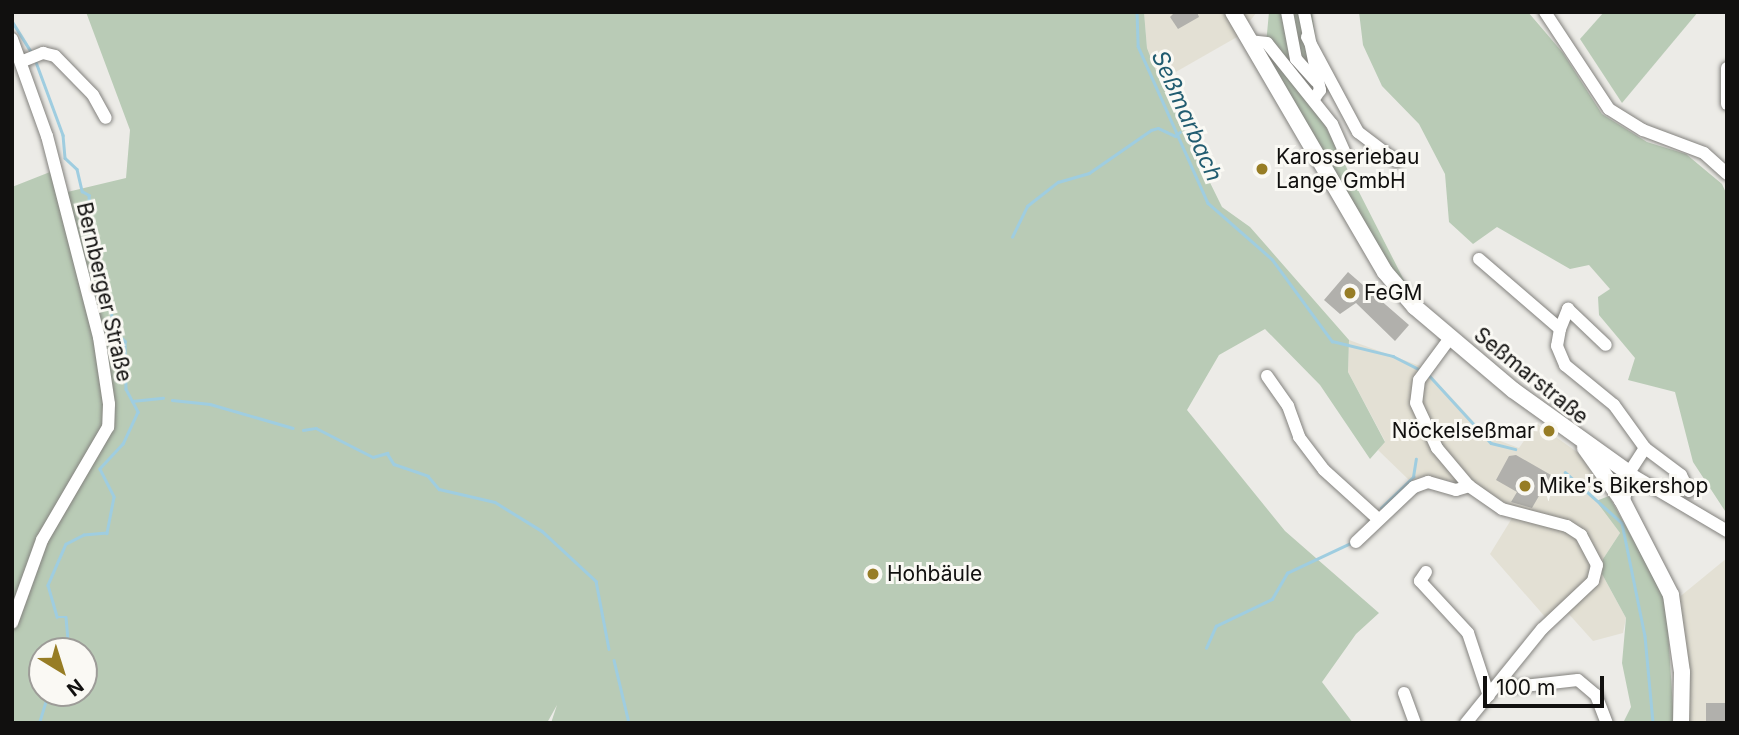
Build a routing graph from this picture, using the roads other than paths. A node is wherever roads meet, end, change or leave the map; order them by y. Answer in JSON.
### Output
{"nodes":[{"id":1,"x":1233,"y":12,"type":"edge"},
{"id":2,"x":1287,"y":12,"type":"edge"},
{"id":3,"x":1304,"y":12,"type":"edge"},
{"id":4,"x":1545,"y":12,"type":"edge"},
{"id":5,"x":1307,"y":37,"type":"junction"},
{"id":6,"x":12,"y":39,"type":"edge"},
{"id":7,"x":1249,"y":41,"type":"junction"},
{"id":8,"x":23,"y":61,"type":"junction"},
{"id":9,"x":1727,"y":68,"type":"edge"},
{"id":10,"x":1317,"y":82,"type":"junction"},
{"id":11,"x":1314,"y":99,"type":"junction"},
{"id":12,"x":1727,"y":104,"type":"edge"},
{"id":13,"x":106,"y":118,"type":"dead end"},
{"id":14,"x":1345,"y":153,"type":"dead end"},
{"id":15,"x":1396,"y":161,"type":"dead end"},
{"id":16,"x":1727,"y":174,"type":"edge"},
{"id":17,"x":1479,"y":259,"type":"dead end"},
{"id":18,"x":1560,"y":329,"type":"junction"},
{"id":19,"x":1450,"y":338,"type":"junction"},
{"id":20,"x":1606,"y":345,"type":"dead end"},
{"id":21,"x":1268,"y":376,"type":"dead end"},
{"id":22,"x":1582,"y":443,"type":"junction"},
{"id":23,"x":1645,"y":448,"type":"junction"},
{"id":24,"x":1629,"y":473,"type":"junction"},
{"id":25,"x":1469,"y":486,"type":"junction"},
{"id":26,"x":1689,"y":491,"type":"dead end"},
{"id":27,"x":1622,"y":500,"type":"junction"},
{"id":28,"x":1378,"y":519,"type":"junction"},
{"id":29,"x":1727,"y":531,"type":"edge"},
{"id":30,"x":1356,"y":542,"type":"dead end"},
{"id":31,"x":1426,"y":572,"type":"dead end"},
{"id":32,"x":12,"y":623,"type":"edge"},
{"id":33,"x":1502,"y":680,"type":"junction"},
{"id":34,"x":1404,"y":693,"type":"dead end"},
{"id":35,"x":1489,"y":695,"type":"junction"},
{"id":36,"x":1415,"y":723,"type":"edge"},
{"id":37,"x":1466,"y":723,"type":"edge"},
{"id":38,"x":1606,"y":723,"type":"edge"},
{"id":39,"x":1681,"y":723,"type":"edge"}],
"edges":[{"from":1,"to":7,"type":"main road","name":"Seßmarstraße"},
{"from":2,"to":10,"type":"street"},
{"from":3,"to":5,"type":"street"},
{"from":4,"to":16,"type":"street"},
{"from":5,"to":10,"type":"street"},
{"from":5,"to":15,"type":"street"},
{"from":6,"to":8,"type":"street","name":"Bernberger Straße"},
{"from":7,"to":11,"type":"street"},
{"from":7,"to":19,"type":"main road","name":"Seßmarstraße"},
{"from":8,"to":13,"type":"street"},
{"from":8,"to":32,"type":"street","name":"Bernberger Straße"},
{"from":9,"to":12,"type":"street"},
{"from":10,"to":11,"type":"street"},
{"from":11,"to":14,"type":"street"},
{"from":17,"to":18,"type":"street"},
{"from":18,"to":20,"type":"street"},
{"from":18,"to":23,"type":"street"},
{"from":19,"to":22,"type":"main road","name":"Seßmarstraße"},
{"from":19,"to":25,"type":"street"},
{"from":21,"to":28,"type":"street"},
{"from":22,"to":24,"type":"main road","name":"Seßmarstraße"},
{"from":22,"to":27,"type":"main road"},
{"from":23,"to":24,"type":"street"},
{"from":23,"to":26,"type":"street"},
{"from":24,"to":27,"type":"main road"},
{"from":24,"to":29,"type":"street","name":"Seßmarstraße"},
{"from":25,"to":28,"type":"street"},
{"from":25,"to":33,"type":"street"},
{"from":27,"to":39,"type":"main road"},
{"from":28,"to":30,"type":"street"},
{"from":31,"to":35,"type":"street"},
{"from":33,"to":35,"type":"street"},
{"from":33,"to":38,"type":"street"},
{"from":34,"to":36,"type":"street"},
{"from":35,"to":37,"type":"street"}]}
